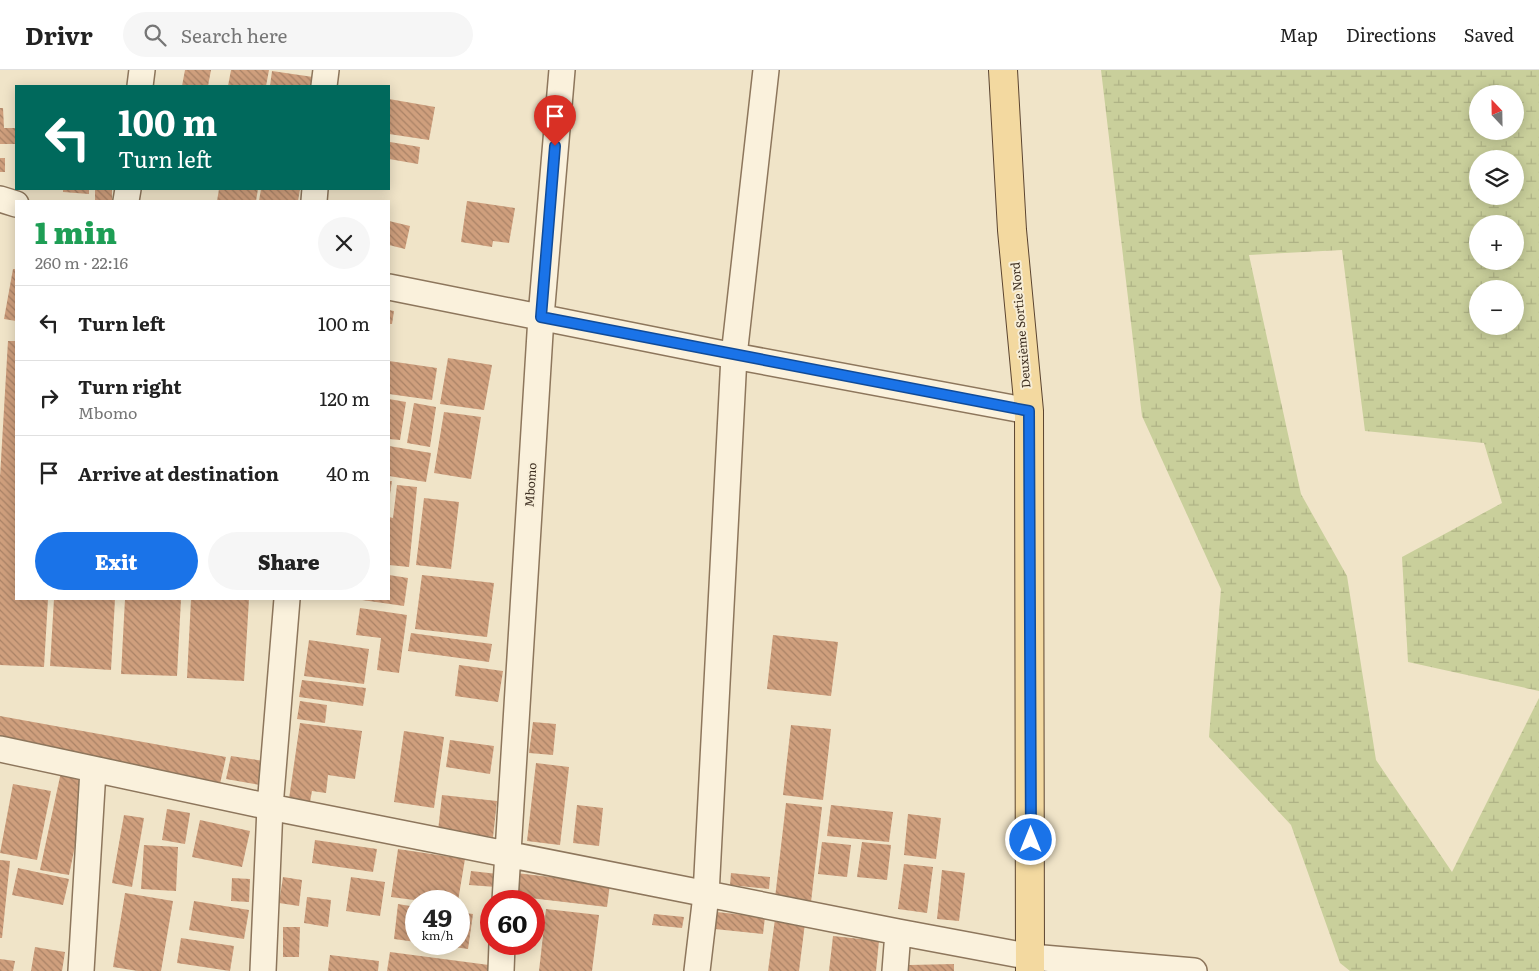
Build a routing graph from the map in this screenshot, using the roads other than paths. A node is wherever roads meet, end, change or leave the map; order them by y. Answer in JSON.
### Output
{"nodes":[{"id":1,"x":142,"y":70,"type":"edge"},
{"id":2,"x":326,"y":70,"type":"edge"},
{"id":3,"x":562,"y":70,"type":"edge"},
{"id":4,"x":766,"y":70,"type":"edge"},
{"id":5,"x":1003,"y":70,"type":"edge"},
{"id":6,"x":140,"y":85,"type":"edge"},
{"id":7,"x":324,"y":85,"type":"edge"},
{"id":8,"x":0,"y":199,"type":"edge"},
{"id":9,"x":15,"y":204,"type":"edge"},
{"id":10,"x":390,"y":287,"type":"edge"},
{"id":11,"x":541,"y":317,"type":"junction"},
{"id":12,"x":734,"y":356,"type":"junction"},
{"id":13,"x":1029,"y":411,"type":"junction"},
{"id":14,"x":288,"y":600,"type":"edge"},
{"id":15,"x":0,"y":749,"type":"edge"},
{"id":16,"x":93,"y":770,"type":"junction"},
{"id":17,"x":270,"y":808,"type":"junction"},
{"id":18,"x":508,"y":854,"type":"junction"},
{"id":19,"x":506,"y":890,"type":"edge"},
{"id":20,"x":706,"y":895,"type":"junction"},
{"id":21,"x":898,"y":932,"type":"junction"},
{"id":22,"x":501,"y":955,"type":"edge"},
{"id":23,"x":1031,"y":964,"type":"edge"},
{"id":24,"x":81,"y":971,"type":"edge"},
{"id":25,"x":263,"y":971,"type":"edge"},
{"id":26,"x":500,"y":971,"type":"edge"},
{"id":27,"x":697,"y":971,"type":"edge"},
{"id":28,"x":895,"y":971,"type":"edge"},
{"id":29,"x":1194,"y":971,"type":"edge"}],
"edges":[{"from":1,"to":6,"type":"street"},
{"from":2,"to":7,"type":"street"},
{"from":3,"to":11,"type":"street","name":"Mbomo"},
{"from":4,"to":12,"type":"street"},
{"from":5,"to":13,"type":"main road","name":"Deuxième Sortie Nord"},
{"from":8,"to":9,"type":"street"},
{"from":10,"to":11,"type":"street"},
{"from":11,"to":12,"type":"street"},
{"from":11,"to":18,"type":"street","name":"Mbomo"},
{"from":12,"to":13,"type":"street"},
{"from":12,"to":20,"type":"street"},
{"from":13,"to":23,"type":"main road","name":"Deuxième Sortie Nord"},
{"from":14,"to":17,"type":"street"},
{"from":15,"to":16,"type":"street"},
{"from":16,"to":17,"type":"street"},
{"from":16,"to":24,"type":"street"},
{"from":17,"to":18,"type":"street"},
{"from":17,"to":25,"type":"street"},
{"from":18,"to":19,"type":"street","name":"Mbomo"},
{"from":18,"to":20,"type":"street"},
{"from":20,"to":21,"type":"street"},
{"from":20,"to":27,"type":"street"},
{"from":21,"to":23,"type":"street"},
{"from":21,"to":28,"type":"street"},
{"from":22,"to":26,"type":"street"},
{"from":23,"to":29,"type":"street"}]}
